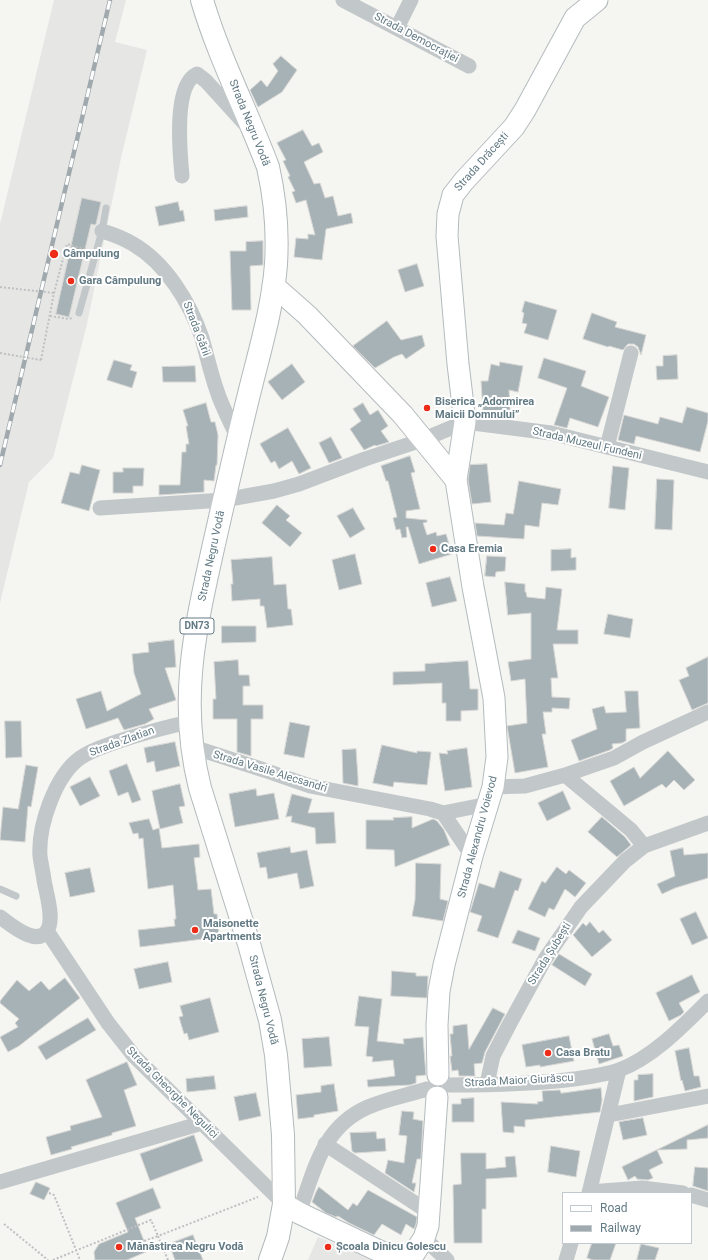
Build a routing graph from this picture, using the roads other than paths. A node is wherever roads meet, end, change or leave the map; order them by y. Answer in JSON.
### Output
{"nodes":[{"id":1,"x":202,"y":0,"type":"edge"},
{"id":2,"x":343,"y":0,"type":"edge"},
{"id":3,"x":411,"y":0,"type":"edge"},
{"id":4,"x":597,"y":0,"type":"edge"},
{"id":5,"x":397,"y":28,"type":"junction"},
{"id":6,"x":468,"y":66,"type":"dead end"},
{"id":7,"x":255,"y":135,"type":"junction"},
{"id":8,"x":182,"y":176,"type":"dead end"},
{"id":9,"x":106,"y":208,"type":"dead end"},
{"id":10,"x":102,"y":230,"type":"junction"},
{"id":11,"x":273,"y":285,"type":"junction"},
{"id":12,"x":79,"y":313,"type":"road end"},
{"id":13,"x":631,"y":353,"type":"dead end"},
{"id":14,"x":465,"y":422,"type":"junction"},
{"id":15,"x":238,"y":439,"type":"junction"},
{"id":16,"x":422,"y":440,"type":"junction"},
{"id":17,"x":607,"y":447,"type":"junction"},
{"id":18,"x":708,"y":472,"type":"edge"},
{"id":19,"x":456,"y":480,"type":"junction"},
{"id":20,"x":224,"y":500,"type":"junction"},
{"id":21,"x":100,"y":508,"type":"dead end"},
{"id":22,"x":708,"y":712,"type":"edge"},
{"id":23,"x":190,"y":722,"type":"junction"},
{"id":24,"x":192,"y":751,"type":"junction"},
{"id":25,"x":565,"y":775,"type":"junction"},
{"id":26,"x":490,"y":796,"type":"junction"},
{"id":27,"x":443,"y":813,"type":"junction"},
{"id":28,"x":708,"y":823,"type":"edge"},
{"id":29,"x":644,"y":846,"type":"junction"},
{"id":30,"x":472,"y":856,"type":"junction"},
{"id":31,"x":0,"y":889,"type":"edge"},
{"id":32,"x":16,"y":896,"type":"dead end"},
{"id":33,"x":0,"y":917,"type":"edge"},
{"id":34,"x":44,"y":934,"type":"junction"},
{"id":35,"x":708,"y":1001,"type":"edge"},
{"id":36,"x":619,"y":1070,"type":"junction"},
{"id":37,"x":487,"y":1084,"type":"junction"},
{"id":38,"x":438,"y":1087,"type":"junction"},
{"id":39,"x":708,"y":1096,"type":"edge"},
{"id":40,"x":609,"y":1115,"type":"junction"},
{"id":41,"x":202,"y":1123,"type":"junction"},
{"id":42,"x":325,"y":1144,"type":"junction"},
{"id":43,"x":0,"y":1182,"type":"edge"},
{"id":44,"x":589,"y":1192,"type":"edge"},
{"id":45,"x":675,"y":1192,"type":"edge"},
{"id":46,"x":692,"y":1195,"type":"edge"},
{"id":47,"x":708,"y":1200,"type":"edge"},
{"id":48,"x":284,"y":1203,"type":"junction"},
{"id":49,"x":430,"y":1213,"type":"junction"},
{"id":50,"x":424,"y":1238,"type":"junction"},
{"id":51,"x":270,"y":1260,"type":"edge"},
{"id":52,"x":398,"y":1260,"type":"edge"},
{"id":53,"x":410,"y":1260,"type":"edge"},
{"id":54,"x":447,"y":1260,"type":"edge"}],
"edges":[{"from":1,"to":7,"type":"main road","name":"Strada Negru Vodă","number":"DN73"},
{"from":2,"to":5,"type":"street","name":"Strada Democrației"},
{"from":3,"to":5,"type":"street"},
{"from":4,"to":14,"type":"main road","name":"Strada Drăcești"},
{"from":5,"to":6,"type":"street","name":"Strada Democrației"},
{"from":7,"to":8,"type":"street"},
{"from":7,"to":11,"type":"main road","name":"Strada Negru Vodă","number":"DN73"},
{"from":9,"to":10,"type":"lane"},
{"from":10,"to":12,"type":"lane"},
{"from":10,"to":15,"type":"street","name":"Strada Gării"},
{"from":11,"to":15,"type":"main road","name":"Strada Negru Vodă","number":"DN73"},
{"from":11,"to":16,"type":"main road"},
{"from":13,"to":17,"type":"street"},
{"from":14,"to":16,"type":"street"},
{"from":14,"to":17,"type":"street","name":"Strada Muzeul Fundeni"},
{"from":14,"to":19,"type":"main road","name":"Strada Drăcești"},
{"from":15,"to":20,"type":"main road","name":"Strada Negru Vodă","number":"DN73"},
{"from":16,"to":19,"type":"main road"},
{"from":16,"to":20,"type":"street"},
{"from":17,"to":18,"type":"street","name":"Strada Muzeul Fundeni"},
{"from":19,"to":26,"type":"main road","name":"Strada Alexandru Voievod"},
{"from":20,"to":21,"type":"street"},
{"from":20,"to":23,"type":"main road","name":"Strada Negru Vodă","number":"DN73"},
{"from":22,"to":25,"type":"street","name":"Strada Vasile Alecsandri"},
{"from":23,"to":24,"type":"main road","name":"Strada Negru Vodă","number":"DN73"},
{"from":23,"to":34,"type":"street","name":"Strada Zlatian"},
{"from":24,"to":27,"type":"street","name":"Strada Vasile Alecsandri"},
{"from":24,"to":48,"type":"main road","name":"Strada Negru Vodă","number":"DN73"},
{"from":25,"to":26,"type":"street","name":"Strada Vasile Alecsandri"},
{"from":25,"to":29,"type":"street"},
{"from":26,"to":27,"type":"street","name":"Strada Vasile Alecsandri"},
{"from":26,"to":30,"type":"main road","name":"Strada Alexandru Voievod"},
{"from":27,"to":30,"type":"street"},
{"from":28,"to":29,"type":"street","name":"Strada Șubești"},
{"from":29,"to":37,"type":"street","name":"Strada Șubești"},
{"from":30,"to":38,"type":"main road","name":"Strada Alexandru Voievod"},
{"from":31,"to":32,"type":"lane"},
{"from":33,"to":34,"type":"street"},
{"from":34,"to":41,"type":"street","name":"Strada Gheorghe Negulici"},
{"from":35,"to":36,"type":"street","name":"Strada Maior Giurăscu"},
{"from":36,"to":37,"type":"street","name":"Strada Maior Giurăscu"},
{"from":36,"to":40,"type":"street"},
{"from":37,"to":38,"type":"street","name":"Strada Maior Giurăscu"},
{"from":38,"to":42,"type":"street","name":"Strada Maior Giurăscu"},
{"from":38,"to":49,"type":"main road","name":"Strada Alexandru Voievod"},
{"from":39,"to":40,"type":"street"},
{"from":40,"to":44,"type":"street"},
{"from":41,"to":43,"type":"street"},
{"from":41,"to":48,"type":"street","name":"Strada Gheorghe Negulici"},
{"from":42,"to":48,"type":"street","name":"Strada Maior Giurăscu"},
{"from":42,"to":49,"type":"street"},
{"from":44,"to":45,"type":"street"},
{"from":46,"to":47,"type":"street"},
{"from":48,"to":51,"type":"main road","name":"Strada Negru Vodă","number":"DN73"},
{"from":48,"to":52,"type":"main road"},
{"from":49,"to":50,"type":"main road","name":"Strada Alexandru Voievod"},
{"from":50,"to":53,"type":"main road","name":"Strada Alexandru Voievod"},
{"from":50,"to":54,"type":"street"}]}
